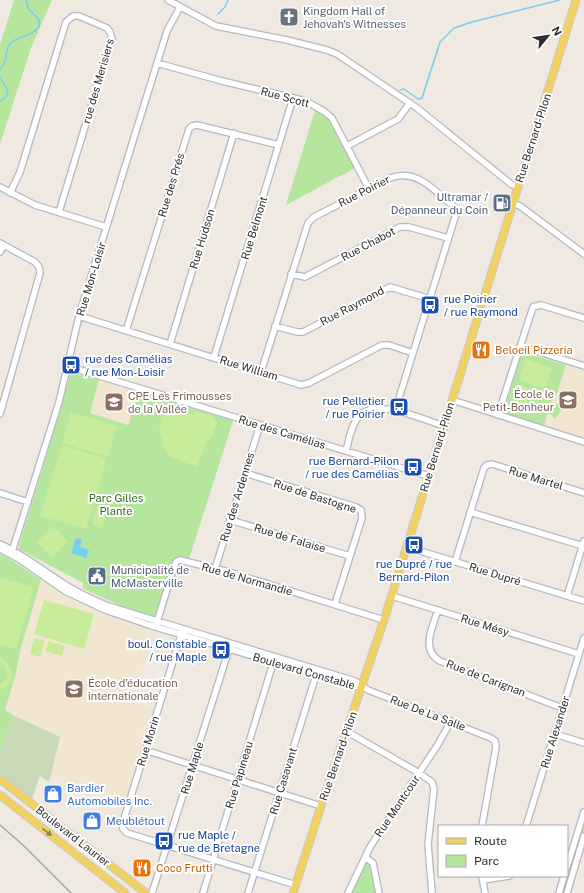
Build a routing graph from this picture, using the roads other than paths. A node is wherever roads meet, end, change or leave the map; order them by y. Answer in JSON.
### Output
{"nodes":[{"id":1,"x":168,"y":0,"type":"edge"},
{"id":2,"x":576,"y":0,"type":"edge"},
{"id":3,"x":180,"y":6,"type":"junction"},
{"id":4,"x":157,"y":63,"type":"junction"},
{"id":5,"x":292,"y":98,"type":"junction"},
{"id":6,"x":410,"y":103,"type":"junction"},
{"id":7,"x":234,"y":133,"type":"junction"},
{"id":8,"x":279,"y":144,"type":"junction"},
{"id":9,"x":347,"y":146,"type":"junction"},
{"id":10,"x":0,"y":187,"type":"edge"},
{"id":11,"x":518,"y":187,"type":"junction"},
{"id":12,"x":369,"y":189,"type":"junction"},
{"id":13,"x":10,"y":193,"type":"junction"},
{"id":14,"x":513,"y":203,"type":"junction"},
{"id":15,"x":59,"y":212,"type":"junction"},
{"id":16,"x":106,"y":227,"type":"junction"},
{"id":17,"x":448,"y":238,"type":"junction"},
{"id":18,"x":2,"y":244,"type":"edge"},
{"id":19,"x":0,"y":252,"type":"edge"},
{"id":20,"x":584,"y":254,"type":"edge"},
{"id":21,"x":292,"y":274,"type":"junction"},
{"id":22,"x":430,"y":298,"type":"junction"},
{"id":23,"x":79,"y":316,"type":"junction"},
{"id":24,"x":584,"y":318,"type":"edge"},
{"id":25,"x":275,"y":326,"type":"junction"},
{"id":26,"x":126,"y":331,"type":"junction"},
{"id":27,"x":170,"y":344,"type":"junction"},
{"id":28,"x":520,"y":346,"type":"junction"},
{"id":29,"x":413,"y":353,"type":"junction"},
{"id":30,"x":214,"y":357,"type":"junction"},
{"id":31,"x":67,"y":366,"type":"junction"},
{"id":32,"x":584,"y":366,"type":"edge"},
{"id":33,"x":261,"y":372,"type":"junction"},
{"id":34,"x":452,"y":400,"type":"junction"},
{"id":35,"x":395,"y":411,"type":"junction"},
{"id":36,"x":0,"y":414,"type":"edge"},
{"id":37,"x":498,"y":415,"type":"junction"},
{"id":38,"x":260,"y":425,"type":"junction"},
{"id":39,"x":444,"y":426,"type":"junction"},
{"id":40,"x":584,"y":442,"type":"edge"},
{"id":41,"x":346,"y":451,"type":"junction"},
{"id":42,"x":245,"y":473,"type":"junction"},
{"id":43,"x":428,"y":476,"type":"junction"},
{"id":44,"x":0,"y":493,"type":"edge"},
{"id":45,"x":584,"y":493,"type":"edge"},
{"id":46,"x":28,"y":502,"type":"junction"},
{"id":47,"x":470,"y":512,"type":"junction"},
{"id":48,"x":230,"y":520,"type":"junction"},
{"id":49,"x":0,"y":544,"type":"edge"},
{"id":50,"x":583,"y":544,"type":"edge"},
{"id":51,"x":407,"y":547,"type":"junction"},
{"id":52,"x":0,"y":549,"type":"edge"},
{"id":53,"x":12,"y":552,"type":"junction"},
{"id":54,"x":350,"y":556,"type":"junction"},
{"id":55,"x":455,"y":562,"type":"junction"},
{"id":56,"x":215,"y":569,"type":"junction"},
{"id":57,"x":392,"y":596,"type":"junction"},
{"id":58,"x":567,"y":596,"type":"junction"},
{"id":59,"x":584,"y":601,"type":"edge"},
{"id":60,"x":335,"y":604,"type":"junction"},
{"id":61,"x":438,"y":610,"type":"junction"},
{"id":62,"x":384,"y":620,"type":"junction"},
{"id":63,"x":156,"y":624,"type":"junction"},
{"id":64,"x":182,"y":632,"type":"junction"},
{"id":65,"x":584,"y":638,"type":"edge"},
{"id":66,"x":230,"y":646,"type":"junction"},
{"id":67,"x":579,"y":654,"type":"junction"},
{"id":68,"x":274,"y":660,"type":"junction"},
{"id":69,"x":317,"y":672,"type":"junction"},
{"id":70,"x":362,"y":687,"type":"junction"},
{"id":71,"x":562,"y":708,"type":"junction"},
{"id":72,"x":451,"y":721,"type":"junction"},
{"id":73,"x":346,"y":731,"type":"junction"},
{"id":74,"x":555,"y":734,"type":"junction"},
{"id":75,"x":584,"y":743,"type":"edge"},
{"id":76,"x":145,"y":750,"type":"junction"},
{"id":77,"x":193,"y":765,"type":"junction"},
{"id":78,"x":419,"y":773,"type":"junction"},
{"id":79,"x":0,"y":779,"type":"edge"},
{"id":80,"x":238,"y":780,"type":"junction"},
{"id":81,"x":279,"y":792,"type":"junction"},
{"id":82,"x":0,"y":795,"type":"edge"},
{"id":83,"x":321,"y":806,"type":"junction"},
{"id":84,"x":584,"y":812,"type":"edge"},
{"id":85,"x":482,"y":825,"type":"edge"},
{"id":86,"x":526,"y":825,"type":"edge"},
{"id":87,"x":584,"y":836,"type":"edge"},
{"id":88,"x":167,"y":846,"type":"junction"},
{"id":89,"x":365,"y":857,"type":"junction"},
{"id":90,"x":213,"y":860,"type":"junction"},
{"id":91,"x":568,"y":864,"type":"edge"},
{"id":92,"x":254,"y":872,"type":"junction"},
{"id":93,"x":496,"y":877,"type":"edge"},
{"id":94,"x":564,"y":877,"type":"edge"},
{"id":95,"x":482,"y":878,"type":"edge"},
{"id":96,"x":296,"y":885,"type":"junction"},
{"id":97,"x":125,"y":893,"type":"edge"},
{"id":98,"x":146,"y":893,"type":"edge"},
{"id":99,"x":152,"y":893,"type":"edge"},
{"id":100,"x":203,"y":893,"type":"edge"},
{"id":101,"x":248,"y":893,"type":"edge"},
{"id":102,"x":293,"y":893,"type":"edge"},
{"id":103,"x":348,"y":893,"type":"edge"},
{"id":104,"x":379,"y":893,"type":"edge"},
{"id":105,"x":432,"y":893,"type":"edge"},
{"id":106,"x":485,"y":893,"type":"edge"},
{"id":107,"x":559,"y":893,"type":"edge"},
{"id":108,"x":567,"y":893,"type":"edge"}],
"edges":[{"from":1,"to":3,"type":"street"},
{"from":2,"to":11,"type":"main road","name":"Rue Bernard-Pilon"},
{"from":3,"to":4,"type":"street","name":"Rue Mon-Loisir"},
{"from":3,"to":6,"type":"street"},
{"from":4,"to":5,"type":"street","name":"Rue Scott"},
{"from":4,"to":16,"type":"street","name":"Rue Mon-Loisir"},
{"from":5,"to":8,"type":"street","name":"Rue Belmont"},
{"from":5,"to":9,"type":"street","name":"Rue Scott"},
{"from":6,"to":9,"type":"street"},
{"from":6,"to":11,"type":"street"},
{"from":7,"to":8,"type":"street","name":"Rue des Prés"},
{"from":7,"to":26,"type":"street","name":"Rue des Prés"},
{"from":7,"to":27,"type":"street","name":"Rue Hudson"},
{"from":8,"to":30,"type":"street","name":"Rue Belmont"},
{"from":9,"to":12,"type":"street","name":"Rue Scott"},
{"from":10,"to":13,"type":"street"},
{"from":11,"to":14,"type":"main road","name":"Rue Bernard-Pilon"},
{"from":12,"to":17,"type":"street","name":"Rue Poirier"},
{"from":12,"to":21,"type":"street","name":"Rue Poirier"},
{"from":13,"to":15,"type":"street"},
{"from":13,"to":15,"type":"street","name":"rue des Merisiers"},
{"from":14,"to":20,"type":"street"},
{"from":14,"to":34,"type":"main road","name":"Rue Bernard-Pilon"},
{"from":15,"to":16,"type":"street"},
{"from":16,"to":23,"type":"street","name":"Rue Mon-Loisir"},
{"from":17,"to":21,"type":"street","name":"Rue Chabot"},
{"from":17,"to":22,"type":"street","name":"Rue Poirier"},
{"from":18,"to":19,"type":"street"},
{"from":18,"to":36,"type":"street"},
{"from":21,"to":25,"type":"street","name":"Rue Poirier"},
{"from":22,"to":25,"type":"street","name":"Rue Raymond"},
{"from":22,"to":29,"type":"street","name":"Rue Poirier"},
{"from":23,"to":26,"type":"street","name":"Rue William"},
{"from":23,"to":31,"type":"street","name":"Rue Mon-Loisir"},
{"from":24,"to":28,"type":"street"},
{"from":25,"to":33,"type":"street","name":"Rue Poirier"},
{"from":26,"to":27,"type":"street","name":"Rue William"},
{"from":27,"to":30,"type":"street","name":"Rue William"},
{"from":28,"to":32,"type":"street"},
{"from":28,"to":37,"type":"street"},
{"from":29,"to":33,"type":"street","name":"Rue William"},
{"from":29,"to":35,"type":"street","name":"Rue Poirier"},
{"from":30,"to":33,"type":"street","name":"Rue William"},
{"from":31,"to":38,"type":"street","name":"Rue des Camélias"},
{"from":31,"to":46,"type":"street","name":"Rue Mon-Loisir"},
{"from":34,"to":37,"type":"street"},
{"from":34,"to":39,"type":"main road","name":"Rue Bernard-Pilon"},
{"from":35,"to":39,"type":"street"},
{"from":35,"to":41,"type":"street"},
{"from":37,"to":40,"type":"street"},
{"from":38,"to":41,"type":"street","name":"Rue des Camélias"},
{"from":38,"to":42,"type":"street","name":"Rue des Ardennes"},
{"from":39,"to":43,"type":"main road","name":"Rue Bernard-Pilon"},
{"from":41,"to":43,"type":"street","name":"Rue des Camélias"},
{"from":42,"to":48,"type":"street","name":"Rue des Ardennes"},
{"from":42,"to":54,"type":"street","name":"Rue de Bastogne"},
{"from":43,"to":51,"type":"main road","name":"Rue Bernard-Pilon"},
{"from":44,"to":46,"type":"street"},
{"from":45,"to":47,"type":"street","name":"Rue Martel"},
{"from":46,"to":53,"type":"street","name":"Rue Mon-Loisir"},
{"from":47,"to":50,"type":"street"},
{"from":47,"to":55,"type":"street"},
{"from":48,"to":54,"type":"street","name":"Rue de Falaise"},
{"from":48,"to":56,"type":"street","name":"Rue des Ardennes"},
{"from":49,"to":53,"type":"street","name":"Boulevard Constable"},
{"from":50,"to":58,"type":"street"},
{"from":51,"to":55,"type":"street","name":"Rue Dupré"},
{"from":51,"to":57,"type":"main road","name":"Rue Bernard-Pilon"},
{"from":52,"to":53,"type":"street","name":"Boulevard Constable"},
{"from":53,"to":63,"type":"street","name":"Boulevard Constable"},
{"from":54,"to":60,"type":"street","name":"Rue de Bastogne"},
{"from":55,"to":58,"type":"street","name":"Rue Dupré"},
{"from":56,"to":60,"type":"street","name":"Rue de Normandie"},
{"from":56,"to":63,"type":"street","name":"Rue de Normandie"},
{"from":57,"to":61,"type":"street","name":"Rue Mésy"},
{"from":57,"to":62,"type":"main road","name":"Rue Bernard-Pilon"},
{"from":58,"to":59,"type":"street","name":"Rue Dupré"},
{"from":60,"to":62,"type":"street","name":"Rue de Normandie"},
{"from":61,"to":67,"type":"street","name":"Rue Mésy"},
{"from":61,"to":71,"type":"street","name":"Rue de Carignan"},
{"from":62,"to":70,"type":"main road","name":"Rue Bernard-Pilon"},
{"from":63,"to":64,"type":"street","name":"Boulevard Constable"},
{"from":64,"to":66,"type":"street","name":"Boulevard Constable"},
{"from":64,"to":76,"type":"street","name":"Rue Morin"},
{"from":65,"to":67,"type":"street","name":"Rue Alexander"},
{"from":66,"to":68,"type":"street","name":"Boulevard Constable"},
{"from":66,"to":77,"type":"street","name":"Rue Maple"},
{"from":67,"to":71,"type":"street","name":"Rue Alexander"},
{"from":68,"to":69,"type":"street","name":"Boulevard Constable"},
{"from":68,"to":80,"type":"street","name":"Rue Papineau"},
{"from":69,"to":70,"type":"street","name":"Boulevard Constable"},
{"from":69,"to":81,"type":"street","name":"Rue Casavant"},
{"from":70,"to":72,"type":"street","name":"Rue De La Salle"},
{"from":70,"to":73,"type":"main road","name":"Rue Bernard-Pilon"},
{"from":71,"to":74,"type":"street","name":"Rue Alexander"},
{"from":72,"to":78,"type":"street","name":"Rue Montcour"},
{"from":72,"to":85,"type":"street","name":"Rue De La Salle"},
{"from":73,"to":78,"type":"street"},
{"from":73,"to":83,"type":"main road","name":"Rue Bernard-Pilon"},
{"from":74,"to":75,"type":"street"},
{"from":74,"to":86,"type":"street","name":"Rue Alexander"},
{"from":76,"to":77,"type":"street"},
{"from":76,"to":88,"type":"street","name":"Rue Morin"},
{"from":77,"to":80,"type":"street"},
{"from":77,"to":88,"type":"street","name":"Rue Maple"},
{"from":78,"to":89,"type":"street","name":"Rue Montcour"},
{"from":78,"to":105,"type":"street"},
{"from":79,"to":98,"type":"main road","name":"Boulevard Laurier"},
{"from":80,"to":81,"type":"street"},
{"from":80,"to":90,"type":"street","name":"Rue Papineau"},
{"from":81,"to":83,"type":"street"},
{"from":81,"to":92,"type":"street","name":"Rue Casavant"},
{"from":82,"to":97,"type":"main road","name":"Boulevard Laurier","one_way":true},
{"from":83,"to":96,"type":"main road","name":"Rue Bernard-Pilon"},
{"from":84,"to":91,"type":"street"},
{"from":87,"to":108,"type":"street"},
{"from":88,"to":90,"type":"street"},
{"from":88,"to":99,"type":"street","name":"Rue Maple"},
{"from":89,"to":103,"type":"street","name":"Rue Montcour"},
{"from":89,"to":104,"type":"street"},
{"from":90,"to":92,"type":"street"},
{"from":90,"to":100,"type":"street","name":"Rue Papineau"},
{"from":92,"to":96,"type":"street"},
{"from":92,"to":101,"type":"street","name":"Rue Casavant"},
{"from":93,"to":95,"type":"street"},
{"from":94,"to":107,"type":"street"},
{"from":95,"to":106,"type":"street"},
{"from":96,"to":102,"type":"main road","name":"Rue Bernard-Pilon"}]}
